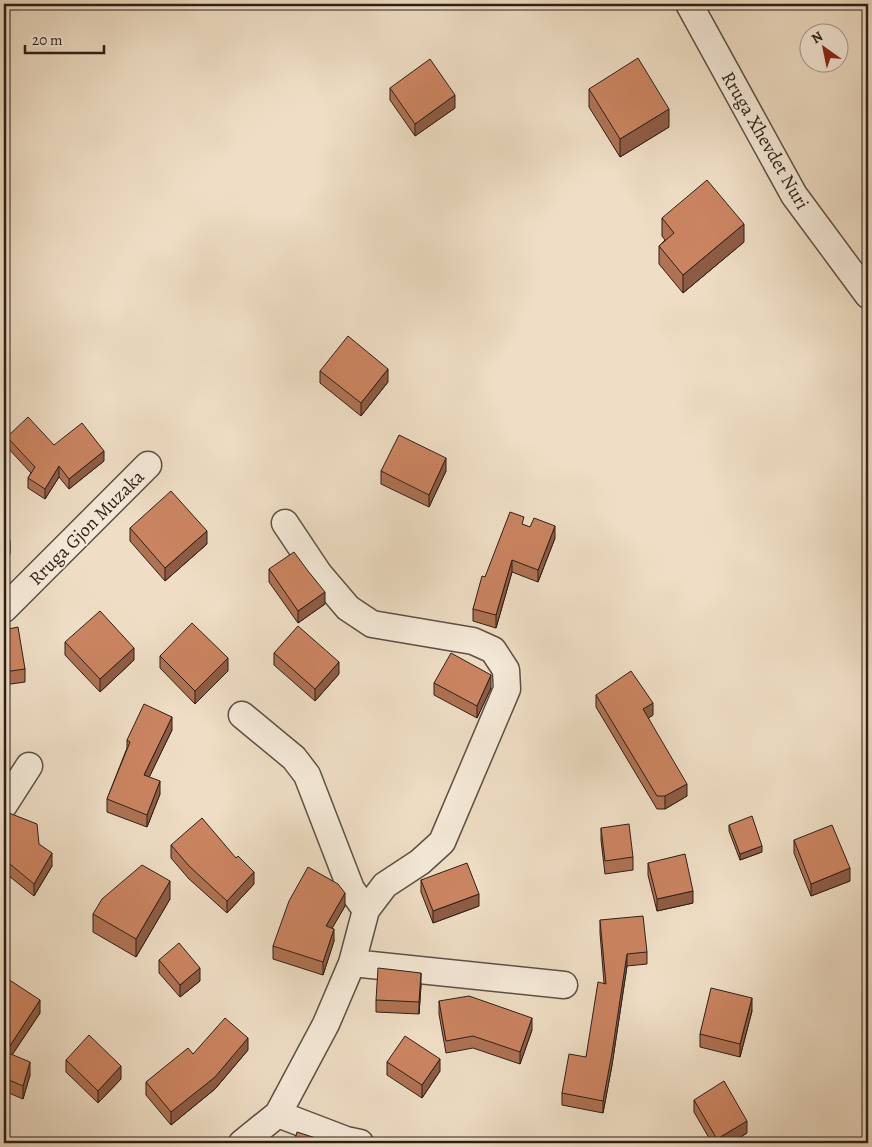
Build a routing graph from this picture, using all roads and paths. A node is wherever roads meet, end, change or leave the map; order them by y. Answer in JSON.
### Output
{"nodes":[{"id":1,"x":689,"y":4,"type":"edge"},
{"id":2,"x":868,"y":295,"type":"edge"},
{"id":3,"x":148,"y":465,"type":"dead end"},
{"id":4,"x":285,"y":523,"type":"dead end"},
{"id":5,"x":4,"y":609,"type":"edge"},
{"id":6,"x":242,"y":714,"type":"dead end"},
{"id":7,"x":29,"y":766,"type":"dead end"},
{"id":8,"x":4,"y":805,"type":"edge"},
{"id":9,"x":366,"y":910,"type":"junction"},
{"id":10,"x":352,"y":963,"type":"junction"},
{"id":11,"x":564,"y":985,"type":"dead end"},
{"id":12,"x":278,"y":1114,"type":"junction"},
{"id":13,"x":242,"y":1143,"type":"edge"},
{"id":14,"x":360,"y":1143,"type":"edge"}],
"edges":[{"from":1,"to":2,"type":"street","name":"Rruga Xhevdet Nuri"},
{"from":3,"to":5,"type":"street","name":"Rruga Gjon Muzaka"},
{"from":4,"to":9,"type":"street"},
{"from":6,"to":9,"type":"street"},
{"from":7,"to":8,"type":"street"},
{"from":9,"to":10,"type":"street"},
{"from":10,"to":11,"type":"street"},
{"from":10,"to":12,"type":"street"},
{"from":12,"to":13,"type":"street"},
{"from":12,"to":14,"type":"street"}]}
